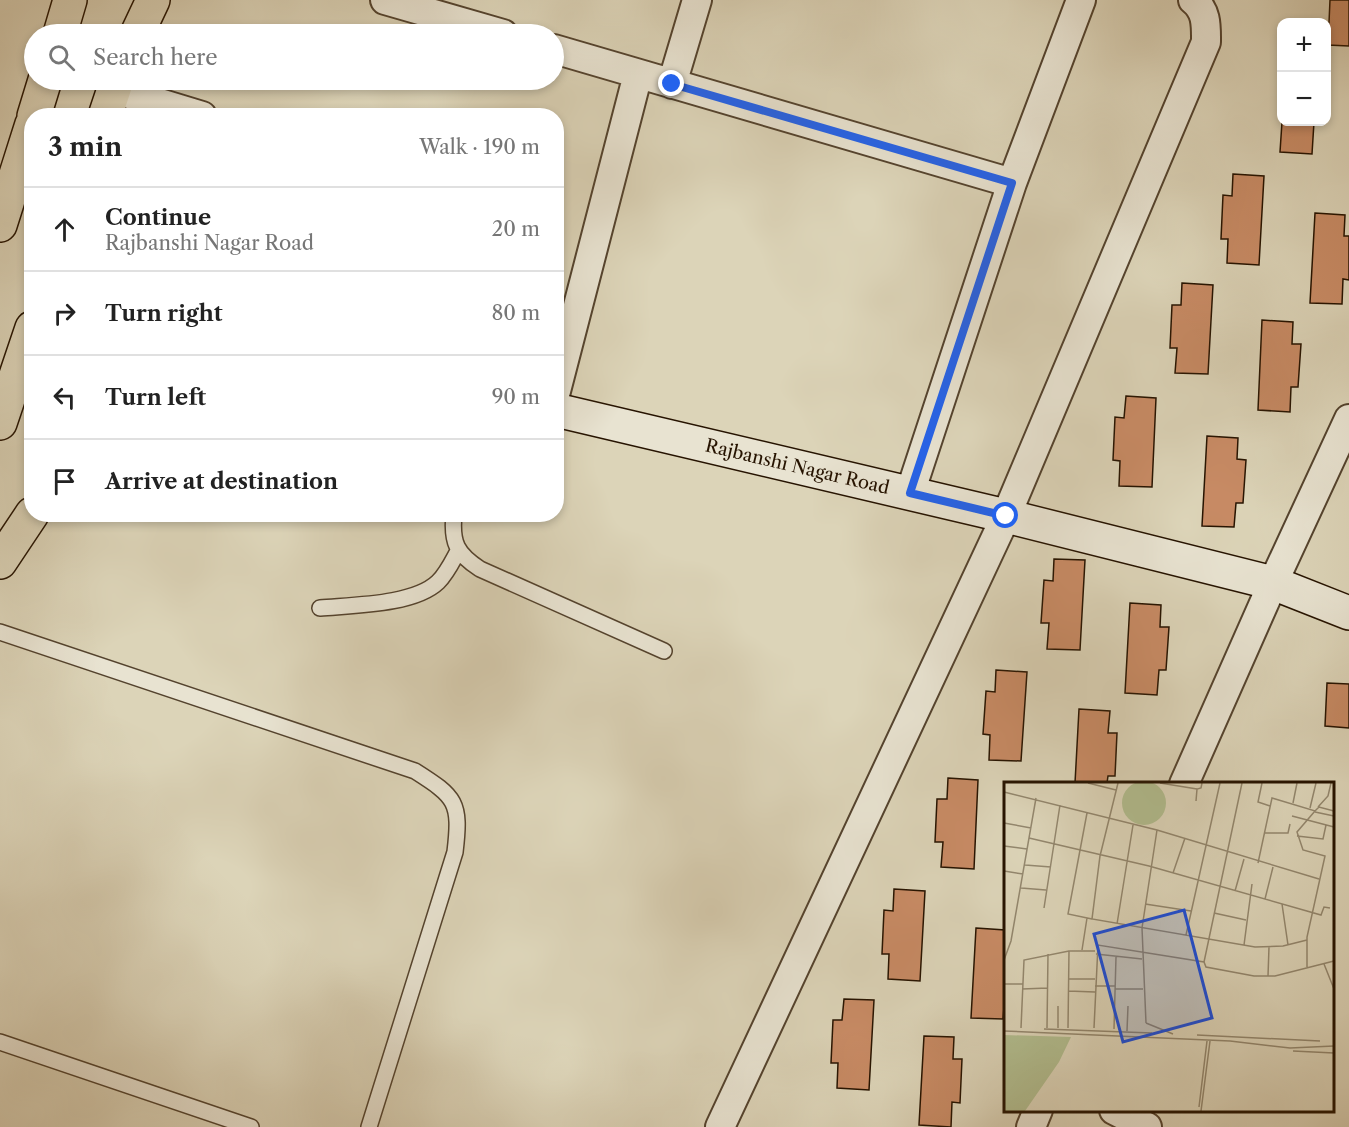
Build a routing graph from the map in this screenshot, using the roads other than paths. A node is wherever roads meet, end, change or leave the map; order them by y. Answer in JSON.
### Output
{"nodes":[{"id":1,"x":141,"y":0,"type":"edge"},
{"id":2,"x":153,"y":0,"type":"edge"},
{"id":3,"x":385,"y":0,"type":"edge"},
{"id":4,"x":697,"y":0,"type":"edge"},
{"id":5,"x":1081,"y":0,"type":"edge"},
{"id":6,"x":1193,"y":0,"type":"edge"},
{"id":7,"x":70,"y":1,"type":"edge"},
{"id":8,"x":63,"y":24,"type":"edge"},
{"id":9,"x":134,"y":24,"type":"edge"},
{"id":10,"x":142,"y":24,"type":"edge"},
{"id":11,"x":468,"y":24,"type":"edge"},
{"id":12,"x":564,"y":52,"type":"edge"},
{"id":13,"x":638,"y":74,"type":"junction"},
{"id":14,"x":672,"y":84,"type":"junction"},
{"id":15,"x":42,"y":90,"type":"edge"},
{"id":16,"x":112,"y":95,"type":"edge"},
{"id":17,"x":36,"y":108,"type":"edge"},
{"id":18,"x":168,"y":108,"type":"edge"},
{"id":19,"x":24,"y":149,"type":"edge"},
{"id":20,"x":1012,"y":183,"type":"junction"},
{"id":21,"x":0,"y":225,"type":"edge"},
{"id":22,"x":24,"y":352,"type":"edge"},
{"id":23,"x":564,"y":360,"type":"edge"},
{"id":24,"x":564,"y":412,"type":"edge"},
{"id":25,"x":1349,"y":419,"type":"edge"},
{"id":26,"x":0,"y":423,"type":"edge"},
{"id":27,"x":910,"y":493,"type":"junction"},
{"id":28,"x":1006,"y":516,"type":"junction"},
{"id":29,"x":27,"y":522,"type":"edge"},
{"id":30,"x":454,"y":522,"type":"edge"},
{"id":31,"x":458,"y":551,"type":"junction"},
{"id":32,"x":0,"y":562,"type":"edge"},
{"id":33,"x":1273,"y":583,"type":"junction"},
{"id":34,"x":320,"y":608,"type":"dead end"},
{"id":35,"x":1349,"y":613,"type":"edge"},
{"id":36,"x":0,"y":632,"type":"edge"},
{"id":37,"x":664,"y":651,"type":"dead end"},
{"id":38,"x":1184,"y":782,"type":"edge"},
{"id":39,"x":0,"y":1042,"type":"edge"},
{"id":40,"x":1037,"y":1112,"type":"edge"},
{"id":41,"x":1118,"y":1112,"type":"edge"},
{"id":42,"x":251,"y":1127,"type":"edge"},
{"id":43,"x":369,"y":1127,"type":"edge"},
{"id":44,"x":720,"y":1127,"type":"edge"},
{"id":45,"x":1031,"y":1127,"type":"edge"},
{"id":46,"x":1148,"y":1127,"type":"edge"}],
"edges":[{"from":1,"to":9,"type":"highway"},
{"from":2,"to":10,"type":"highway"},
{"from":3,"to":11,"type":"street"},
{"from":4,"to":14,"type":"street"},
{"from":5,"to":20,"type":"street"},
{"from":6,"to":28,"type":"street"},
{"from":7,"to":8,"type":"highway"},
{"from":12,"to":13,"type":"street"},
{"from":13,"to":14,"type":"street"},
{"from":13,"to":23,"type":"street"},
{"from":14,"to":20,"type":"street"},
{"from":15,"to":17,"type":"highway"},
{"from":16,"to":18,"type":"street"},
{"from":19,"to":21,"type":"highway"},
{"from":20,"to":27,"type":"street"},
{"from":22,"to":26,"type":"highway"},
{"from":24,"to":27,"type":"street","name":"Rajbanshi Nagar Road"},
{"from":25,"to":33,"type":"street"},
{"from":27,"to":28,"type":"street","name":"Rajbanshi Nagar Road"},
{"from":28,"to":33,"type":"street","name":"Rajbanshi Nagar Road"},
{"from":28,"to":44,"type":"street"},
{"from":29,"to":32,"type":"highway"},
{"from":30,"to":31,"type":"lane"},
{"from":31,"to":34,"type":"lane"},
{"from":31,"to":37,"type":"lane"},
{"from":33,"to":35,"type":"street","name":"Rajbanshi Nagar Road"},
{"from":33,"to":38,"type":"street"},
{"from":36,"to":43,"type":"lane"},
{"from":39,"to":42,"type":"lane"},
{"from":40,"to":45,"type":"street"},
{"from":41,"to":46,"type":"street"}]}
